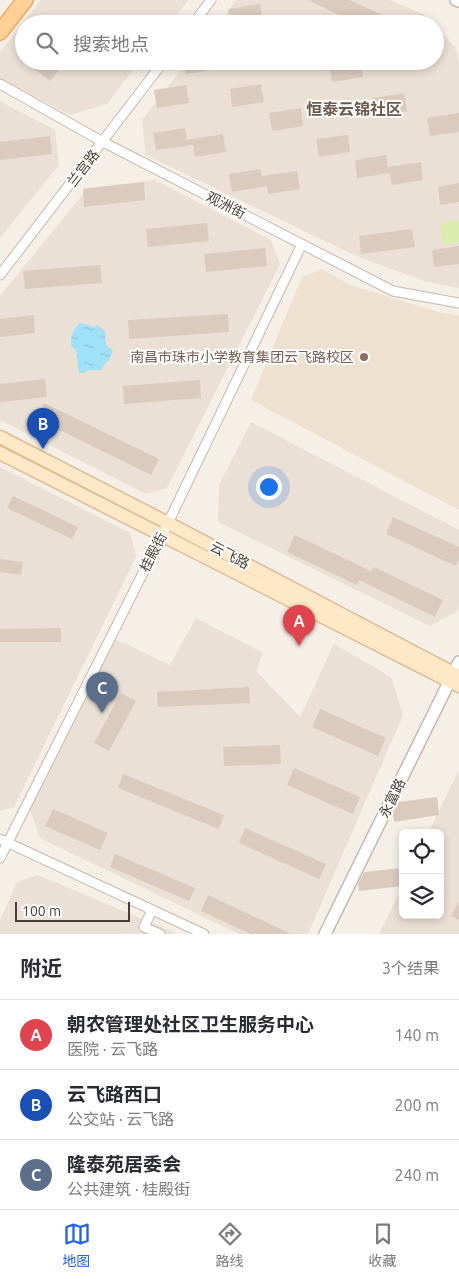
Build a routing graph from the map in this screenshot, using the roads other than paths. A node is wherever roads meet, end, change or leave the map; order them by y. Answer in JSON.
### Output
{"nodes":[{"id":1,"x":25,"y":0,"type":"edge"},
{"id":2,"x":211,"y":0,"type":"edge"},
{"id":3,"x":200,"y":15,"type":"edge"},
{"id":4,"x":0,"y":32,"type":"edge"},
{"id":5,"x":157,"y":70,"type":"edge"},
{"id":6,"x":0,"y":84,"type":"edge"},
{"id":7,"x":103,"y":142,"type":"junction"},
{"id":8,"x":302,"y":244,"type":"junction"},
{"id":9,"x":0,"y":274,"type":"edge"},
{"id":10,"x":459,"y":303,"type":"edge"},
{"id":11,"x":0,"y":437,"type":"edge"},
{"id":12,"x":0,"y":453,"type":"edge"},
{"id":13,"x":168,"y":522,"type":"junction"},
{"id":14,"x":162,"y":535,"type":"junction"},
{"id":15,"x":456,"y":676,"type":"edge"},
{"id":16,"x":3,"y":841,"type":"edge"},
{"id":17,"x":0,"y":858,"type":"edge"},
{"id":18,"x":152,"y":910,"type":"junction"},
{"id":19,"x":160,"y":934,"type":"edge"},
{"id":20,"x":204,"y":934,"type":"edge"},
{"id":21,"x":325,"y":934,"type":"edge"}],
"edges":[{"from":1,"to":4,"type":"main road"},
{"from":2,"to":3,"type":"street"},
{"from":5,"to":7,"type":"street","name":"兰宫路"},
{"from":6,"to":7,"type":"street","name":"观洲街"},
{"from":7,"to":8,"type":"street","name":"观洲街"},
{"from":7,"to":9,"type":"street","name":"兰宫路"},
{"from":8,"to":10,"type":"street","name":"观洲街"},
{"from":8,"to":13,"type":"street","name":"桂殿街"},
{"from":11,"to":13,"type":"main road","name":"云飞路"},
{"from":12,"to":14,"type":"main road","name":"云飞路"},
{"from":13,"to":14,"type":"street","name":"桂殿街"},
{"from":13,"to":15,"type":"main road","name":"云飞路"},
{"from":14,"to":15,"type":"main road","name":"云飞路"},
{"from":14,"to":16,"type":"street","name":"桂殿街"},
{"from":15,"to":21,"type":"street","name":"永富路"},
{"from":16,"to":17,"type":"street","name":"桂殿街"},
{"from":16,"to":18,"type":"street"},
{"from":18,"to":19,"type":"street"},
{"from":18,"to":20,"type":"street"}]}
